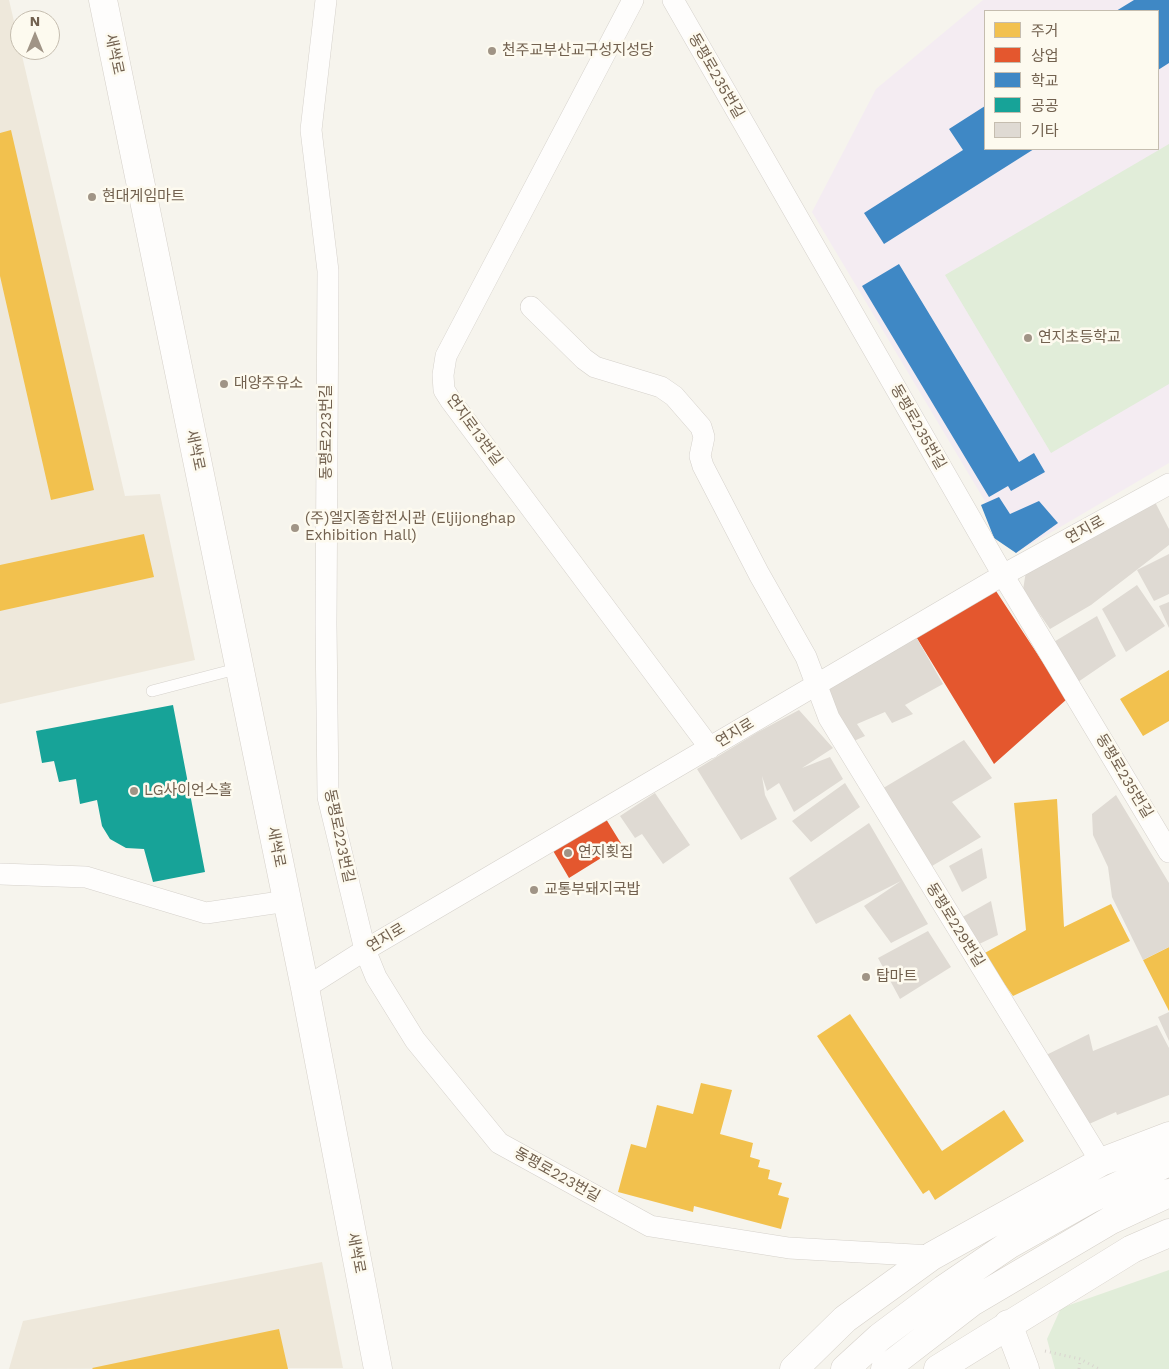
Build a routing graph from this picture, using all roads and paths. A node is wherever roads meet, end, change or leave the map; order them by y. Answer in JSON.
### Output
{"nodes":[{"id":1,"x":103,"y":0,"type":"edge"},
{"id":2,"x":326,"y":0,"type":"edge"},
{"id":3,"x":634,"y":0,"type":"edge"},
{"id":4,"x":673,"y":0,"type":"edge"},
{"id":5,"x":531,"y":307,"type":"dead end"},
{"id":6,"x":1169,"y":484,"type":"edge"},
{"id":7,"x":1003,"y":575,"type":"junction"},
{"id":8,"x":240,"y":668,"type":"junction"},
{"id":9,"x":816,"y":685,"type":"junction"},
{"id":10,"x":152,"y":692,"type":"dead end"},
{"id":11,"x":710,"y":748,"type":"junction"},
{"id":12,"x":1169,"y":852,"type":"edge"},
{"id":13,"x":0,"y":874,"type":"edge"},
{"id":14,"x":287,"y":901,"type":"junction"},
{"id":15,"x":365,"y":950,"type":"junction"},
{"id":16,"x":305,"y":988,"type":"junction"},
{"id":17,"x":1169,"y":1136,"type":"edge"},
{"id":18,"x":1101,"y":1162,"type":"junction"},
{"id":19,"x":1169,"y":1162,"type":"edge"},
{"id":20,"x":1169,"y":1192,"type":"edge"},
{"id":21,"x":1169,"y":1233,"type":"edge"},
{"id":22,"x":932,"y":1256,"type":"junction"},
{"id":23,"x":1008,"y":1324,"type":"junction"},
{"id":24,"x":378,"y":1369,"type":"edge"},
{"id":25,"x":794,"y":1369,"type":"edge"},
{"id":26,"x":845,"y":1369,"type":"edge"},
{"id":27,"x":885,"y":1369,"type":"edge"},
{"id":28,"x":938,"y":1369,"type":"edge"},
{"id":29,"x":1026,"y":1369,"type":"edge"},
{"id":30,"x":1079,"y":1369,"type":"edge"},
{"id":31,"x":1099,"y":1369,"type":"edge"}],
"edges":[{"from":1,"to":8,"type":"main road","name":"새싹로"},
{"from":2,"to":15,"type":"street","name":"동평로223번길"},
{"from":3,"to":11,"type":"street","name":"연지로13번길"},
{"from":4,"to":7,"type":"street","name":"동평로235번길"},
{"from":5,"to":9,"type":"street","name":"동평로229번길"},
{"from":6,"to":7,"type":"street","name":"연지로"},
{"from":7,"to":9,"type":"street","name":"연지로"},
{"from":7,"to":12,"type":"street","name":"동평로235번길"},
{"from":8,"to":10,"type":"lane"},
{"from":8,"to":14,"type":"main road","name":"새싹로"},
{"from":9,"to":11,"type":"street","name":"연지로"},
{"from":9,"to":18,"type":"street","name":"동평로229번길"},
{"from":11,"to":15,"type":"street","name":"연지로"},
{"from":13,"to":14,"type":"street"},
{"from":14,"to":16,"type":"main road","name":"새싹로"},
{"from":15,"to":16,"type":"street","name":"연지로"},
{"from":15,"to":22,"type":"street","name":"동평로223번길"},
{"from":16,"to":24,"type":"main road","name":"새싹로"},
{"from":17,"to":18,"type":"main road"},
{"from":18,"to":22,"type":"main road"},
{"from":19,"to":26,"type":"main road"},
{"from":20,"to":27,"type":"main road"},
{"from":21,"to":23,"type":"main road"},
{"from":22,"to":25,"type":"main road"},
{"from":23,"to":28,"type":"main road"},
{"from":23,"to":29,"type":"main road"},
{"from":30,"to":31,"type":"path"}]}
